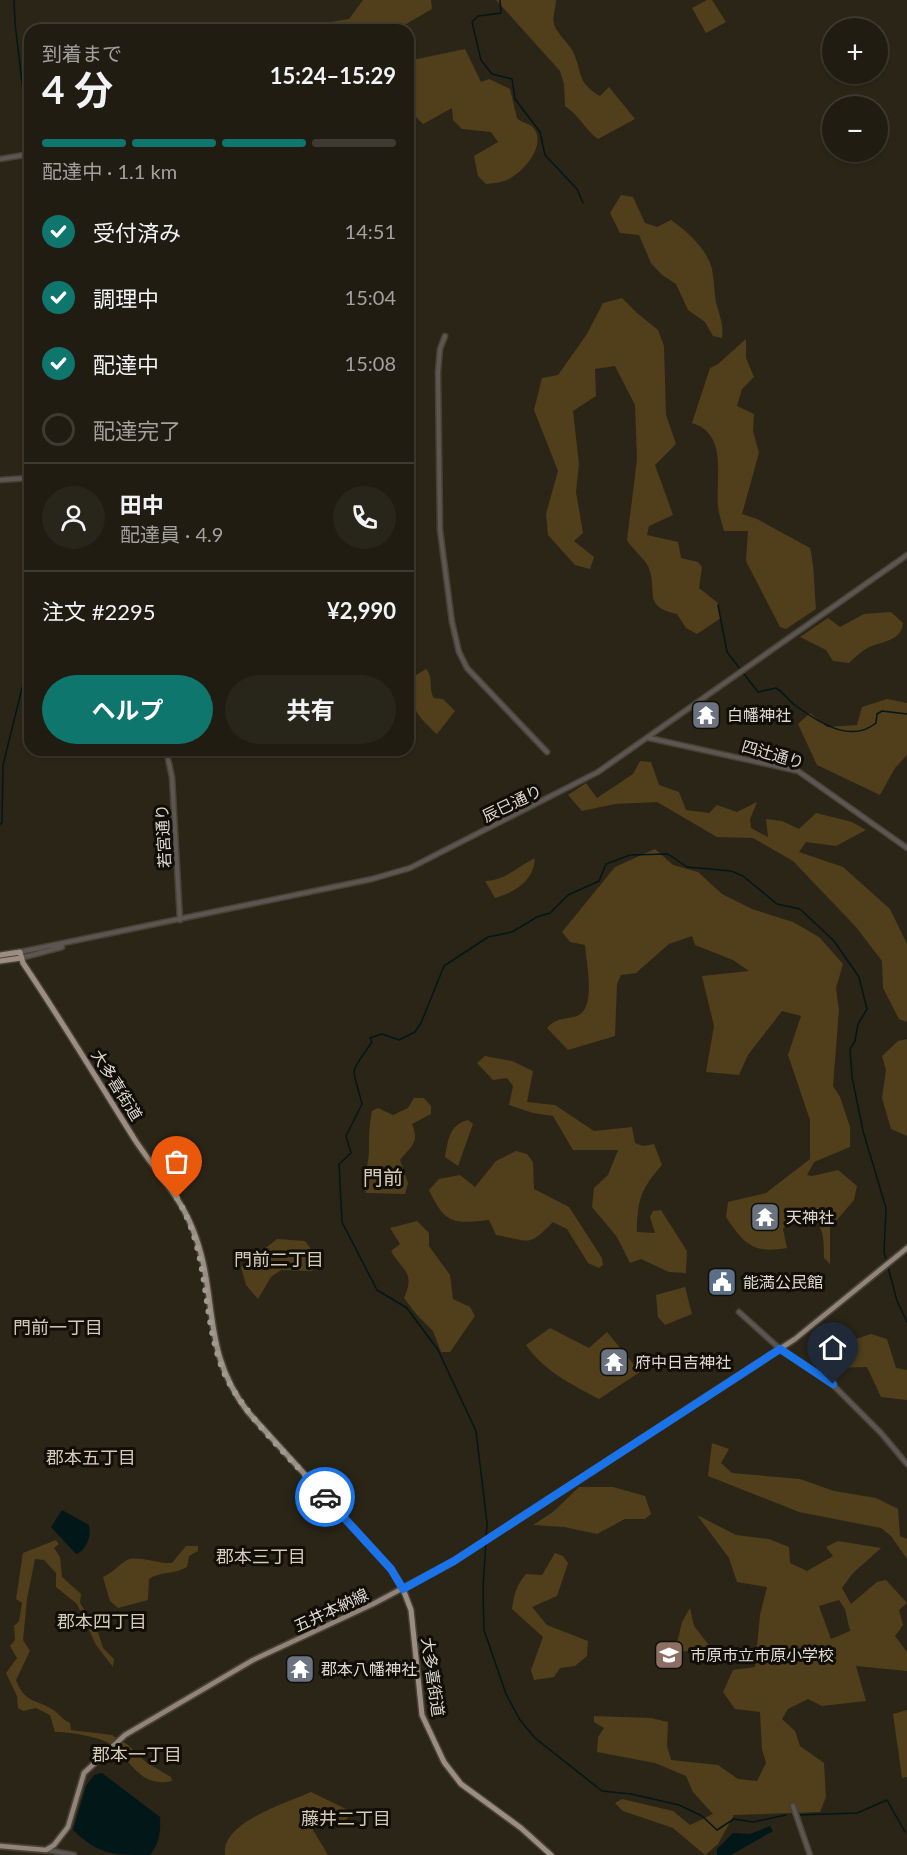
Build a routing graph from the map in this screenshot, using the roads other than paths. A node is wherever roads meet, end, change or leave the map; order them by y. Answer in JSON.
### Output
{"nodes":[{"id":1,"x":24,"y":155,"type":"edge"},
{"id":2,"x":0,"y":159,"type":"edge"},
{"id":3,"x":445,"y":336,"type":"dead end"},
{"id":4,"x":24,"y":478,"type":"edge"},
{"id":5,"x":0,"y":480,"type":"edge"},
{"id":6,"x":907,"y":555,"type":"edge"},
{"id":7,"x":648,"y":738,"type":"junction"},
{"id":8,"x":547,"y":752,"type":"dead end"},
{"id":9,"x":167,"y":756,"type":"edge"},
{"id":10,"x":907,"y":848,"type":"edge"},
{"id":11,"x":180,"y":920,"type":"junction"},
{"id":12,"x":0,"y":955,"type":"edge"},
{"id":13,"x":21,"y":955,"type":"junction"},
{"id":14,"x":0,"y":961,"type":"edge"},
{"id":15,"x":907,"y":1248,"type":"edge"},
{"id":16,"x":739,"y":1312,"type":"dead end"},
{"id":17,"x":780,"y":1349,"type":"junction"},
{"id":18,"x":907,"y":1464,"type":"edge"},
{"id":19,"x":403,"y":1589,"type":"junction"},
{"id":20,"x":793,"y":1806,"type":"dead end"},
{"id":21,"x":0,"y":1846,"type":"edge"},
{"id":22,"x":46,"y":1850,"type":"junction"},
{"id":23,"x":74,"y":1855,"type":"edge"},
{"id":24,"x":551,"y":1855,"type":"edge"},
{"id":25,"x":810,"y":1855,"type":"edge"}],
"edges":[{"from":1,"to":2,"type":"street"},
{"from":3,"to":8,"type":"street"},
{"from":4,"to":5,"type":"street"},
{"from":6,"to":7,"type":"street","name":"辰巳通り"},
{"from":7,"to":10,"type":"street","name":"四辻通り"},
{"from":7,"to":11,"type":"street","name":"辰巳通り"},
{"from":9,"to":11,"type":"street","name":"若宮通り"},
{"from":11,"to":13,"type":"street","name":"辰巳通り"},
{"from":12,"to":13,"type":"highway"},
{"from":13,"to":14,"type":"highway"},
{"from":13,"to":19,"type":"highway","name":"大多喜街道"},
{"from":15,"to":17,"type":"main road","name":"五井本納線"},
{"from":16,"to":17,"type":"street"},
{"from":17,"to":18,"type":"street"},
{"from":17,"to":19,"type":"main road","name":"五井本納線"},
{"from":19,"to":22,"type":"main road","name":"五井本納線"},
{"from":19,"to":24,"type":"highway","name":"大多喜街道"},
{"from":20,"to":25,"type":"street"},
{"from":21,"to":22,"type":"main road"},
{"from":22,"to":23,"type":"street"}]}
